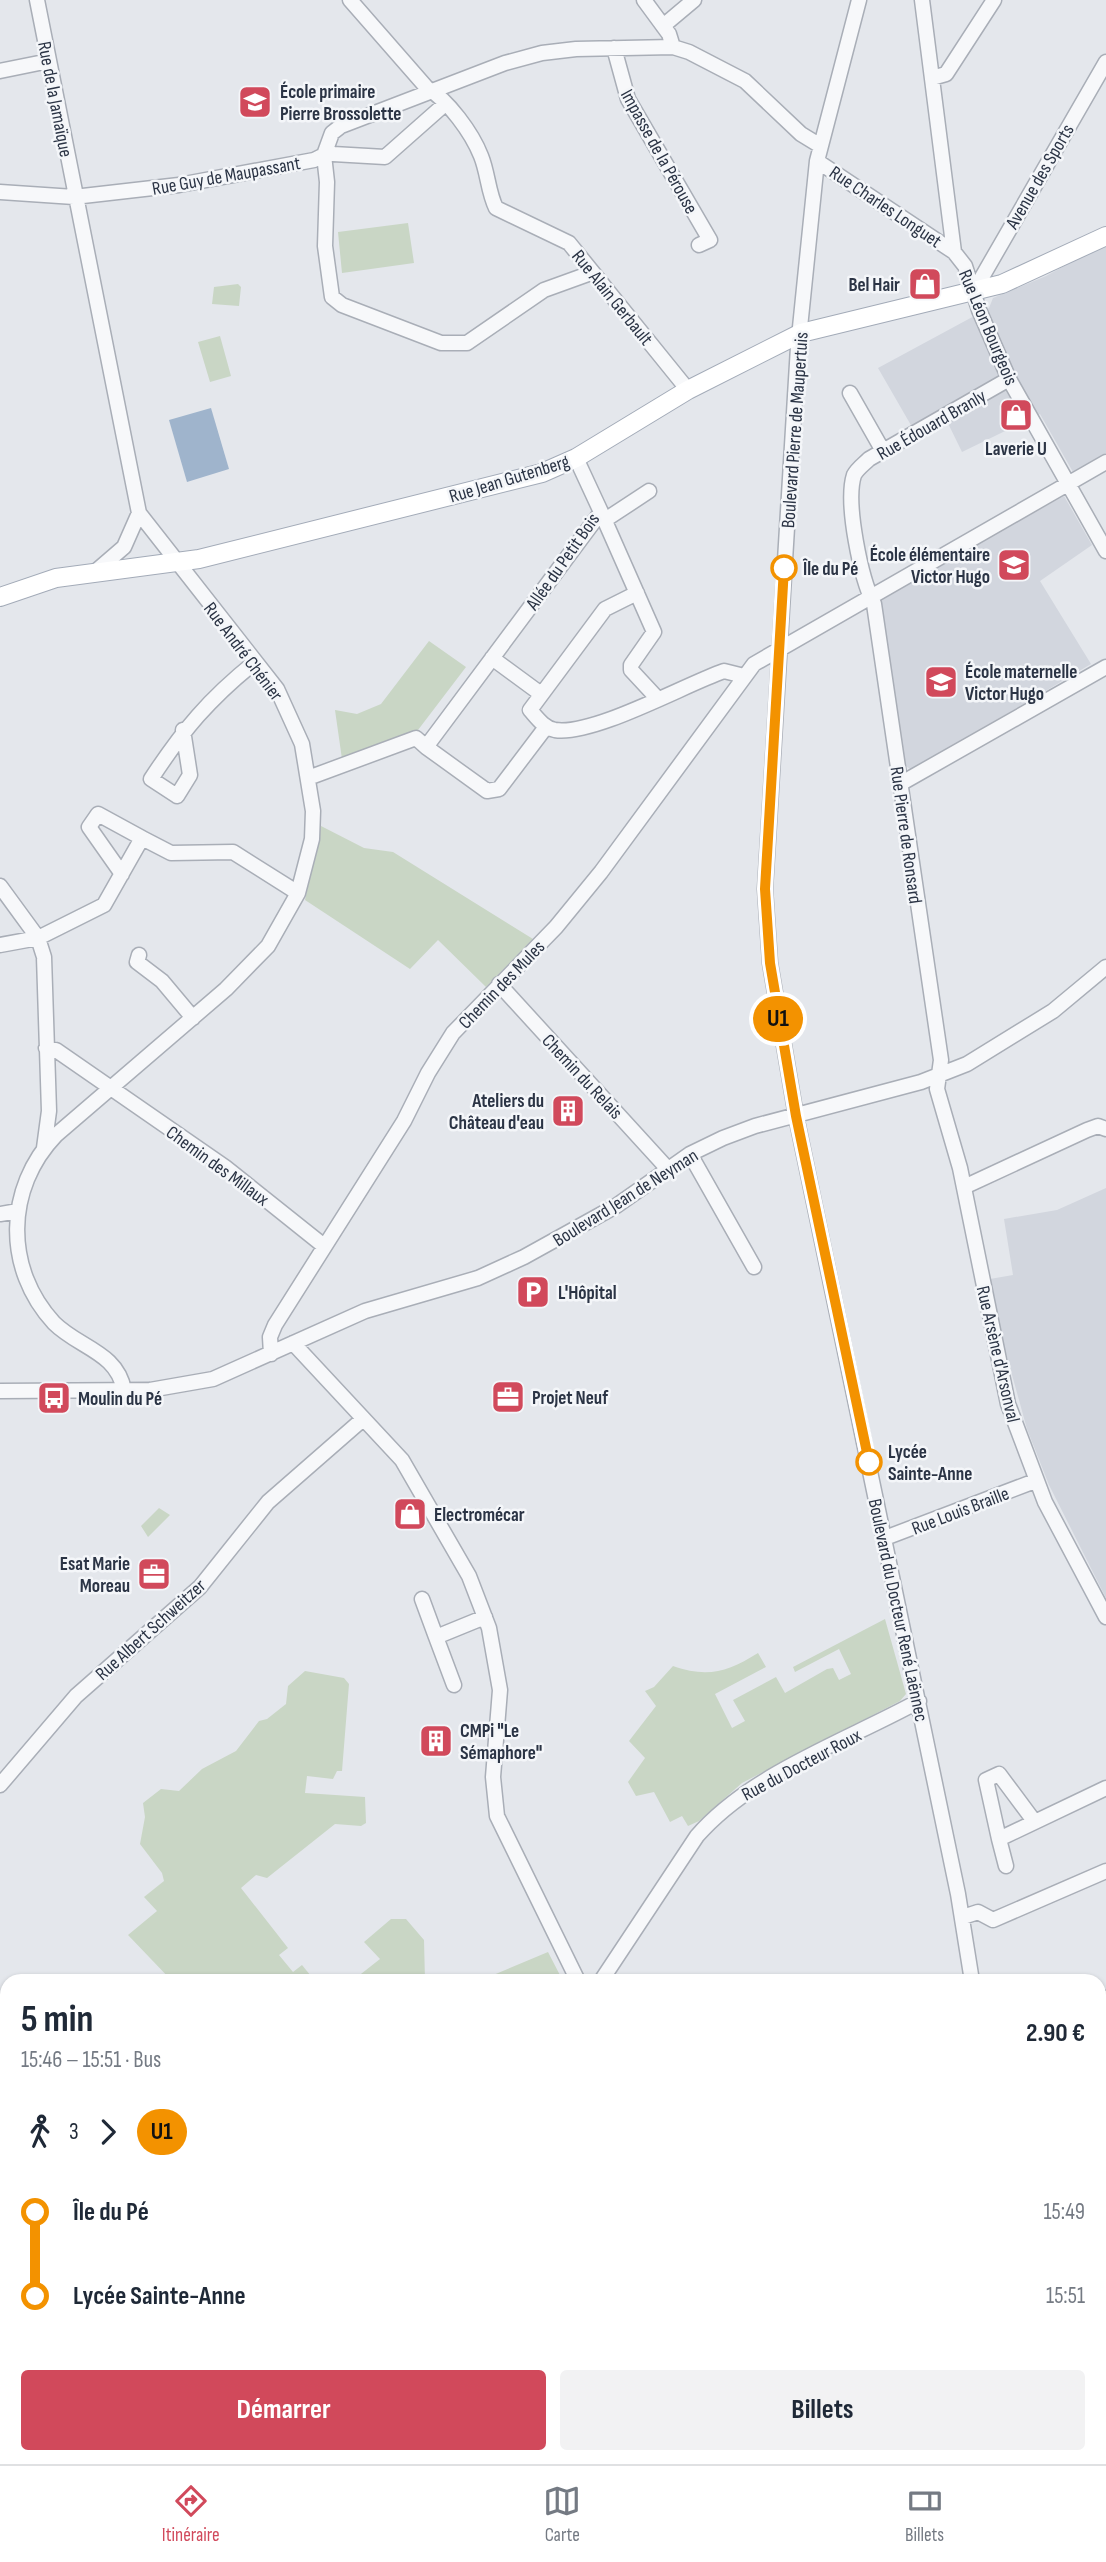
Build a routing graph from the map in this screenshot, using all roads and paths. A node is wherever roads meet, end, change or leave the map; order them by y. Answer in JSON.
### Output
{"nodes":[{"id":1,"x":37,"y":0,"type":"edge"},
{"id":2,"x":350,"y":0,"type":"edge"},
{"id":3,"x":644,"y":0,"type":"edge"},
{"id":4,"x":694,"y":0,"type":"edge"},
{"id":5,"x":859,"y":0,"type":"edge"},
{"id":6,"x":922,"y":0,"type":"edge"},
{"id":7,"x":994,"y":0,"type":"edge"},
{"id":8,"x":663,"y":26,"type":"junction"},
{"id":9,"x":673,"y":47,"type":"junction"},
{"id":10,"x":614,"y":48,"type":"junction"},
{"id":11,"x":49,"y":61,"type":"junction"},
{"id":12,"x":1106,"y":62,"type":"edge"},
{"id":13,"x":0,"y":71,"type":"edge"},
{"id":14,"x":932,"y":78,"type":"junction"},
{"id":15,"x":432,"y":90,"type":"junction"},
{"id":16,"x":445,"y":104,"type":"junction"},
{"id":17,"x":819,"y":145,"type":"junction"},
{"id":18,"x":326,"y":153,"type":"junction"},
{"id":19,"x":817,"y":161,"type":"junction"},
{"id":20,"x":0,"y":192,"type":"edge"},
{"id":21,"x":74,"y":197,"type":"junction"},
{"id":22,"x":1106,"y":236,"type":"edge"},
{"id":23,"x":699,"y":245,"type":"dead end"},
{"id":24,"x":954,"y":252,"type":"junction"},
{"id":25,"x":590,"y":273,"type":"junction"},
{"id":26,"x":974,"y":291,"type":"junction"},
{"id":27,"x":801,"y":333,"type":"junction"},
{"id":28,"x":1009,"y":379,"type":"junction"},
{"id":29,"x":688,"y":390,"type":"junction"},
{"id":30,"x":850,"y":393,"type":"dead end"},
{"id":31,"x":883,"y":451,"type":"junction"},
{"id":32,"x":576,"y":458,"type":"junction"},
{"id":33,"x":1106,"y":462,"type":"edge"},
{"id":34,"x":1068,"y":483,"type":"junction"},
{"id":35,"x":649,"y":491,"type":"dead end"},
{"id":36,"x":139,"y":513,"type":"junction"},
{"id":37,"x":603,"y":516,"type":"junction"},
{"id":38,"x":1106,"y":551,"type":"edge"},
{"id":39,"x":176,"y":562,"type":"junction"},
{"id":40,"x":94,"y":572,"type":"junction"},
{"id":41,"x":637,"y":593,"type":"junction"},
{"id":42,"x":869,"y":596,"type":"junction"},
{"id":43,"x":0,"y":597,"type":"edge"},
{"id":44,"x":780,"y":646,"type":"junction"},
{"id":45,"x":492,"y":658,"type":"junction"},
{"id":46,"x":255,"y":662,"type":"junction"},
{"id":47,"x":1106,"y":667,"type":"edge"},
{"id":48,"x":744,"y":676,"type":"junction"},
{"id":49,"x":541,"y":694,"type":"junction"},
{"id":50,"x":657,"y":698,"type":"junction"},
{"id":51,"x":546,"y":727,"type":"junction"},
{"id":52,"x":183,"y":730,"type":"dead end"},
{"id":53,"x":426,"y":747,"type":"junction"},
{"id":54,"x":308,"y":778,"type":"junction"},
{"id":55,"x":900,"y":784,"type":"junction"},
{"id":56,"x":142,"y":838,"type":"junction"},
{"id":57,"x":122,"y":874,"type":"junction"},
{"id":58,"x":0,"y":886,"type":"edge"},
{"id":59,"x":298,"y":893,"type":"junction"},
{"id":60,"x":38,"y":938,"type":"junction"},
{"id":61,"x":0,"y":945,"type":"edge"},
{"id":62,"x":139,"y":955,"type":"dead end"},
{"id":63,"x":1106,"y":967,"type":"edge"},
{"id":64,"x":499,"y":984,"type":"junction"},
{"id":65,"x":193,"y":1018,"type":"junction"},
{"id":66,"x":46,"y":1048,"type":"junction"},
{"id":67,"x":940,"y":1076,"type":"junction"},
{"id":68,"x":109,"y":1089,"type":"junction"},
{"id":69,"x":49,"y":1111,"type":"junction"},
{"id":70,"x":796,"y":1116,"type":"junction"},
{"id":71,"x":66,"y":1126,"type":"junction"},
{"id":72,"x":1106,"y":1129,"type":"edge"},
{"id":73,"x":44,"y":1148,"type":"junction"},
{"id":74,"x":690,"y":1154,"type":"junction"},
{"id":75,"x":667,"y":1168,"type":"junction"},
{"id":76,"x":964,"y":1187,"type":"junction"},
{"id":77,"x":18,"y":1211,"type":"junction"},
{"id":78,"x":0,"y":1214,"type":"edge"},
{"id":79,"x":324,"y":1246,"type":"junction"},
{"id":80,"x":754,"y":1267,"type":"dead end"},
{"id":81,"x":293,"y":1343,"type":"junction"},
{"id":82,"x":271,"y":1353,"type":"junction"},
{"id":83,"x":124,"y":1390,"type":"junction"},
{"id":84,"x":0,"y":1391,"type":"edge"},
{"id":85,"x":363,"y":1419,"type":"junction"},
{"id":86,"x":1035,"y":1481,"type":"junction"},
{"id":87,"x":885,"y":1538,"type":"junction"},
{"id":88,"x":422,"y":1599,"type":"dead end"},
{"id":89,"x":485,"y":1617,"type":"junction"},
{"id":90,"x":1106,"y":1617,"type":"edge"},
{"id":91,"x":436,"y":1637,"type":"junction"},
{"id":92,"x":454,"y":1685,"type":"dead end"},
{"id":93,"x":919,"y":1701,"type":"junction"},
{"id":94,"x":2,"y":1777,"type":"edge"},
{"id":95,"x":1106,"y":1788,"type":"edge"},
{"id":96,"x":1034,"y":1821,"type":"junction"},
{"id":97,"x":999,"y":1839,"type":"junction"},
{"id":98,"x":1006,"y":1867,"type":"dead end"},
{"id":99,"x":1106,"y":1871,"type":"edge"},
{"id":100,"x":963,"y":1917,"type":"junction"},
{"id":101,"x":575,"y":1974,"type":"edge"},
{"id":102,"x":606,"y":1974,"type":"edge"},
{"id":103,"x":971,"y":1974,"type":"edge"}],
"edges":[{"from":1,"to":11,"type":"street","name":"Rue de la Jamaïque"},
{"from":2,"to":15,"type":"street","name":"Rue Alain Gerbault"},
{"from":3,"to":8,"type":"street"},
{"from":4,"to":8,"type":"street"},
{"from":5,"to":17,"type":"street","name":"Boulevard Pierre de Maupertuis"},
{"from":6,"to":14,"type":"street","name":"Rue Léon Bourgeois"},
{"from":7,"to":14,"type":"street"},
{"from":8,"to":9,"type":"street"},
{"from":9,"to":10,"type":"street","name":"Rue Guy de Maupassant"},
{"from":9,"to":17,"type":"street","name":"Rue Charles Longuet"},
{"from":10,"to":15,"type":"street","name":"Rue Guy de Maupassant"},
{"from":10,"to":23,"type":"street","name":"Impasse de la Pérouse"},
{"from":11,"to":13,"type":"street"},
{"from":11,"to":21,"type":"street","name":"Rue de la Jamaïque"},
{"from":12,"to":26,"type":"street","name":"Avenue des Sports"},
{"from":14,"to":24,"type":"street","name":"Rue Léon Bourgeois"},
{"from":15,"to":16,"type":"street","name":"Rue Alain Gerbault"},
{"from":15,"to":18,"type":"street","name":"Rue Guy de Maupassant"},
{"from":16,"to":18,"type":"street"},
{"from":16,"to":25,"type":"street","name":"Rue Alain Gerbault"},
{"from":17,"to":19,"type":"street","name":"Boulevard Pierre de Maupertuis"},
{"from":18,"to":21,"type":"street","name":"Rue Guy de Maupassant"},
{"from":18,"to":25,"type":"street"},
{"from":19,"to":24,"type":"street","name":"Rue Charles Longuet"},
{"from":19,"to":27,"type":"street","name":"Boulevard Pierre de Maupertuis"},
{"from":20,"to":21,"type":"street","name":"Rue Guy de Maupassant"},
{"from":21,"to":36,"type":"street","name":"Rue André Chénier"},
{"from":22,"to":26,"type":"main road","name":"Rue Jean Gutenberg"},
{"from":24,"to":26,"type":"street","name":"Rue Léon Bourgeois"},
{"from":25,"to":29,"type":"street","name":"Rue Alain Gerbault"},
{"from":26,"to":27,"type":"main road","name":"Rue Jean Gutenberg"},
{"from":26,"to":28,"type":"street","name":"Rue Léon Bourgeois"},
{"from":27,"to":29,"type":"main road","name":"Rue Jean Gutenberg"},
{"from":27,"to":44,"type":"street","name":"Boulevard Pierre de Maupertuis"},
{"from":28,"to":31,"type":"street","name":"Rue Édouard Branly"},
{"from":28,"to":34,"type":"street","name":"Rue Léon Bourgeois"},
{"from":29,"to":32,"type":"main road","name":"Rue Jean Gutenberg"},
{"from":30,"to":31,"type":"street"},
{"from":31,"to":42,"type":"street","name":"Rue Édouard Branly"},
{"from":32,"to":37,"type":"street","name":"Allée du Petit Bois"},
{"from":32,"to":39,"type":"main road","name":"Rue Jean Gutenberg"},
{"from":33,"to":34,"type":"street","name":"Chemin des Mules"},
{"from":34,"to":38,"type":"street","name":"Rue Léon Bourgeois"},
{"from":34,"to":42,"type":"street","name":"Chemin des Mules"},
{"from":35,"to":37,"type":"street"},
{"from":36,"to":39,"type":"street","name":"Rue André Chénier"},
{"from":36,"to":40,"type":"street"},
{"from":37,"to":41,"type":"street"},
{"from":37,"to":45,"type":"street","name":"Allée du Petit Bois"},
{"from":39,"to":40,"type":"main road","name":"Rue Jean Gutenberg"},
{"from":39,"to":46,"type":"street","name":"Rue André Chénier"},
{"from":40,"to":43,"type":"main road","name":"Rue Jean Gutenberg"},
{"from":41,"to":49,"type":"street"},
{"from":41,"to":50,"type":"street"},
{"from":42,"to":44,"type":"street","name":"Chemin des Mules"},
{"from":42,"to":55,"type":"street","name":"Rue Pierre de Ronsard"},
{"from":44,"to":48,"type":"street","name":"Chemin des Mules"},
{"from":44,"to":70,"type":"street","name":"Boulevard Pierre de Maupertuis"},
{"from":45,"to":49,"type":"street"},
{"from":45,"to":53,"type":"street","name":"Allée du Petit Bois"},
{"from":46,"to":52,"type":"street"},
{"from":46,"to":54,"type":"street","name":"Rue André Chénier"},
{"from":47,"to":55,"type":"street"},
{"from":48,"to":50,"type":"street"},
{"from":48,"to":64,"type":"street","name":"Chemin des Mules"},
{"from":49,"to":51,"type":"street"},
{"from":50,"to":51,"type":"street"},
{"from":51,"to":53,"type":"street"},
{"from":53,"to":54,"type":"street"},
{"from":54,"to":59,"type":"street","name":"Rue André Chénier"},
{"from":55,"to":67,"type":"street","name":"Rue Pierre de Ronsard"},
{"from":56,"to":57,"type":"street"},
{"from":56,"to":57,"type":"street"},
{"from":56,"to":59,"type":"street"},
{"from":57,"to":60,"type":"street"},
{"from":58,"to":60,"type":"street"},
{"from":59,"to":65,"type":"street","name":"Rue André Chénier"},
{"from":60,"to":61,"type":"street"},
{"from":60,"to":66,"type":"street"},
{"from":62,"to":65,"type":"street"},
{"from":63,"to":67,"type":"street","name":"Boulevard Jean de Neyman"},
{"from":64,"to":75,"type":"street","name":"Chemin du Relais"},
{"from":64,"to":79,"type":"street","name":"Chemin des Mules"},
{"from":65,"to":68,"type":"street","name":"Rue André Chénier"},
{"from":66,"to":68,"type":"street","name":"Chemin des Millaux"},
{"from":66,"to":69,"type":"street"},
{"from":67,"to":70,"type":"street","name":"Boulevard Jean de Neyman"},
{"from":67,"to":76,"type":"street","name":"Rue Arsène d'Arsonval"},
{"from":68,"to":71,"type":"street","name":"Rue André Chénier"},
{"from":68,"to":79,"type":"street","name":"Chemin des Millaux"},
{"from":69,"to":71,"type":"street"},
{"from":69,"to":73,"type":"street"},
{"from":70,"to":74,"type":"street","name":"Boulevard Jean de Neyman"},
{"from":70,"to":87,"type":"street","name":"Boulevard du Docteur René Laënnec"},
{"from":71,"to":73,"type":"street","name":"Rue André Chénier"},
{"from":72,"to":76,"type":"street"},
{"from":73,"to":77,"type":"street"},
{"from":74,"to":75,"type":"street","name":"Boulevard Jean de Neyman"},
{"from":74,"to":80,"type":"street"},
{"from":75,"to":81,"type":"street","name":"Boulevard Jean de Neyman"},
{"from":76,"to":86,"type":"street","name":"Rue Arsène d'Arsonval"},
{"from":77,"to":78,"type":"street"},
{"from":77,"to":83,"type":"street"},
{"from":79,"to":82,"type":"street","name":"Chemin des Mules"},
{"from":81,"to":82,"type":"street","name":"Boulevard Jean de Neyman"},
{"from":81,"to":85,"type":"street"},
{"from":82,"to":83,"type":"street","name":"Boulevard Jean de Neyman"},
{"from":83,"to":84,"type":"street","name":"Boulevard Jean de Neyman"},
{"from":85,"to":89,"type":"street"},
{"from":85,"to":94,"type":"street","name":"Rue Albert Schweitzer"},
{"from":86,"to":87,"type":"street","name":"Rue Louis Braille"},
{"from":86,"to":90,"type":"street","name":"Rue Arsène d'Arsonval"},
{"from":87,"to":93,"type":"street","name":"Boulevard du Docteur René Laënnec"},
{"from":88,"to":91,"type":"street"},
{"from":89,"to":91,"type":"street"},
{"from":89,"to":101,"type":"street"},
{"from":91,"to":92,"type":"street"},
{"from":93,"to":100,"type":"street","name":"Boulevard du Docteur René Laënnec"},
{"from":93,"to":102,"type":"street","name":"Rue du Docteur Roux"},
{"from":95,"to":96,"type":"street"},
{"from":96,"to":97,"type":"street"},
{"from":96,"to":97,"type":"street"},
{"from":97,"to":98,"type":"street"},
{"from":99,"to":100,"type":"street"},
{"from":100,"to":103,"type":"street","name":"Boulevard du Docteur René Laënnec"}]}
